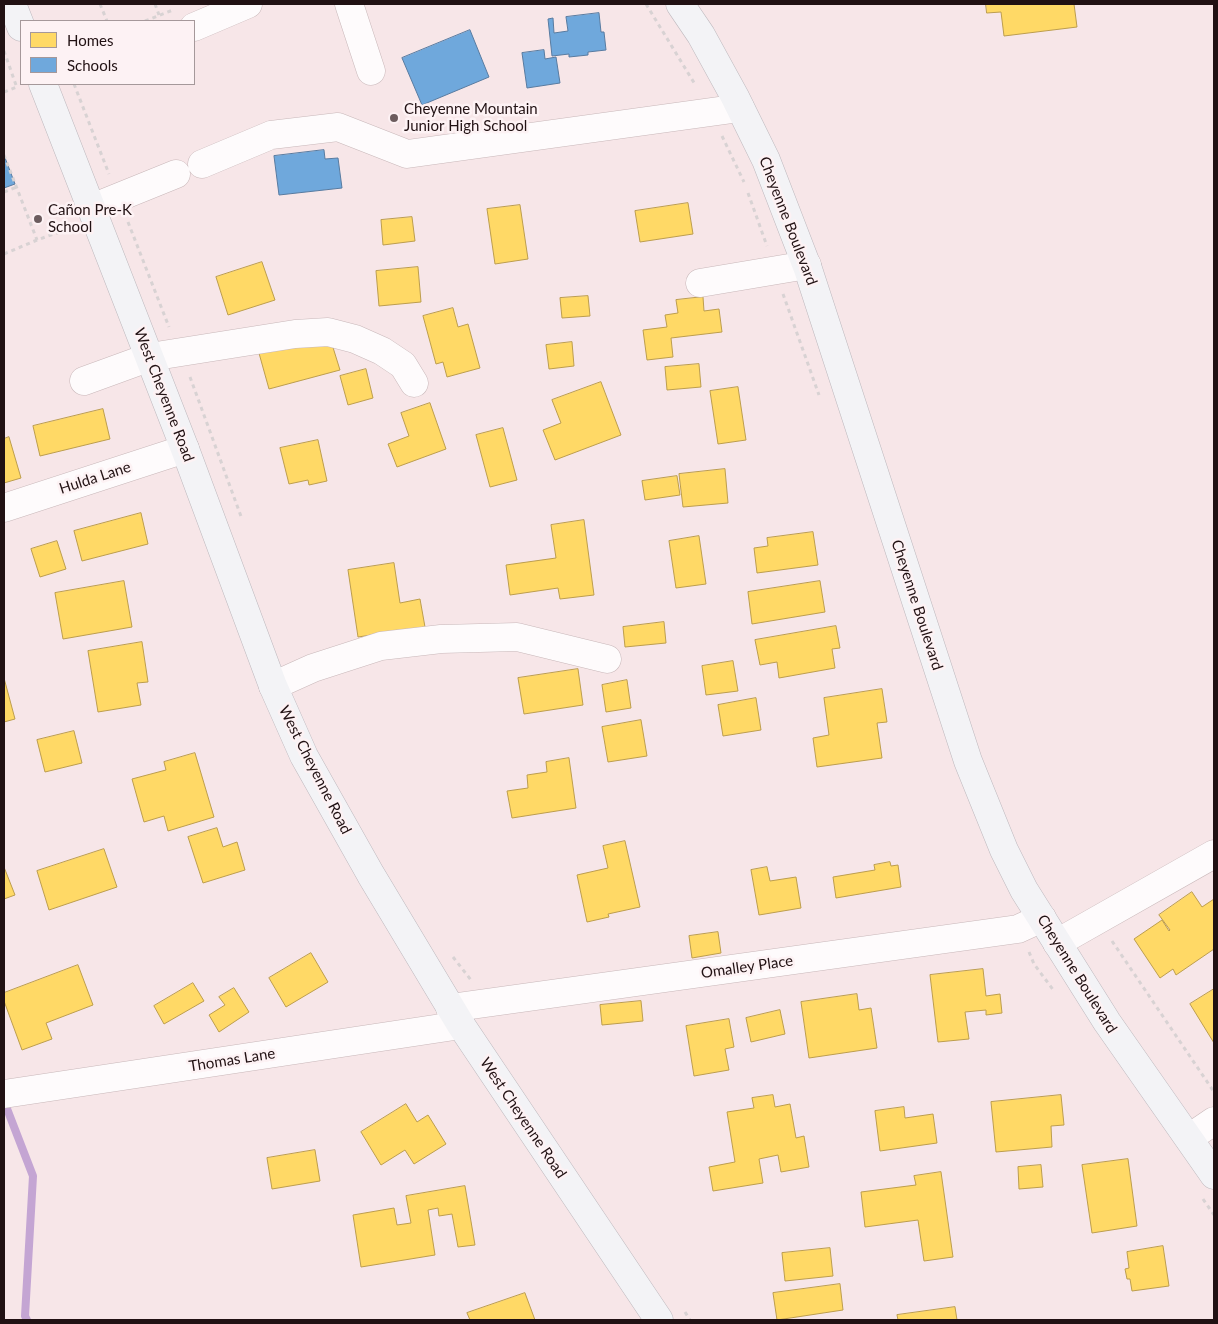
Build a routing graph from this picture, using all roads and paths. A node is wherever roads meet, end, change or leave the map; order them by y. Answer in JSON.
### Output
{"nodes":[{"id":1,"x":12,"y":4,"type":"edge"},
{"id":2,"x":100,"y":4,"type":"edge"},
{"id":3,"x":155,"y":4,"type":"edge"},
{"id":4,"x":248,"y":4,"type":"edge"},
{"id":5,"x":349,"y":4,"type":"edge"},
{"id":6,"x":680,"y":4,"type":"edge"},
{"id":7,"x":160,"y":16,"type":"junction"},
{"id":8,"x":184,"y":18,"type":"edge"},
{"id":9,"x":107,"y":20,"type":"edge"},
{"id":10,"x":148,"y":20,"type":"edge"},
{"id":11,"x":20,"y":24,"type":"edge"},
{"id":12,"x":4,"y":50,"type":"edge"},
{"id":13,"x":371,"y":71,"type":"dead end"},
{"id":14,"x":44,"y":85,"type":"edge"},
{"id":15,"x":74,"y":85,"type":"edge"},
{"id":16,"x":4,"y":92,"type":"edge"},
{"id":17,"x":740,"y":108,"type":"junction"},
{"id":18,"x":4,"y":155,"type":"edge"},
{"id":19,"x":202,"y":164,"type":"dead end"},
{"id":20,"x":176,"y":174,"type":"dead end"},
{"id":21,"x":17,"y":187,"type":"junction"},
{"id":22,"x":4,"y":192,"type":"edge"},
{"id":23,"x":118,"y":197,"type":"junction"},
{"id":24,"x":92,"y":208,"type":"junction"},
{"id":25,"x":72,"y":228,"type":"dead end"},
{"id":26,"x":37,"y":240,"type":"junction"},
{"id":27,"x":4,"y":254,"type":"edge"},
{"id":28,"x":807,"y":265,"type":"junction"},
{"id":29,"x":700,"y":283,"type":"dead end"},
{"id":30,"x":179,"y":352,"type":"junction"},
{"id":31,"x":150,"y":357,"type":"junction"},
{"id":32,"x":84,"y":381,"type":"dead end"},
{"id":33,"x":414,"y":383,"type":"dead end"},
{"id":34,"x":185,"y":449,"type":"junction"},
{"id":35,"x":4,"y":508,"type":"edge"},
{"id":36,"x":243,"y":525,"type":"dead end"},
{"id":37,"x":607,"y":659,"type":"dead end"},
{"id":38,"x":273,"y":686,"type":"junction"},
{"id":39,"x":1214,"y":854,"type":"edge"},
{"id":40,"x":1042,"y":918,"type":"junction"},
{"id":41,"x":1097,"y":919,"type":"junction"},
{"id":42,"x":1057,"y":943,"type":"junction"},
{"id":43,"x":447,"y":949,"type":"dead end"},
{"id":44,"x":485,"y":1003,"type":"junction"},
{"id":45,"x":455,"y":1017,"type":"junction"},
{"id":46,"x":1214,"y":1092,"type":"edge"},
{"id":47,"x":4,"y":1094,"type":"edge"},
{"id":48,"x":1214,"y":1121,"type":"edge"},
{"id":49,"x":1188,"y":1138,"type":"junction"},
{"id":50,"x":1214,"y":1175,"type":"edge"},
{"id":51,"x":669,"y":1312,"type":"edge"},
{"id":52,"x":690,"y":1320,"type":"edge"}],
"edges":[{"from":1,"to":11,"type":"main road"},
{"from":2,"to":9,"type":"path"},
{"from":3,"to":7,"type":"path"},
{"from":4,"to":8,"type":"street"},
{"from":5,"to":13,"type":"street"},
{"from":6,"to":17,"type":"main road","name":"Cheyenne Boulevard"},
{"from":7,"to":8,"type":"path"},
{"from":7,"to":10,"type":"path"},
{"from":12,"to":16,"type":"path"},
{"from":14,"to":24,"type":"main road","name":"West Cheyenne Road"},
{"from":15,"to":23,"type":"path"},
{"from":17,"to":19,"type":"street"},
{"from":17,"to":28,"type":"main road","name":"Cheyenne Boulevard"},
{"from":18,"to":21,"type":"path"},
{"from":20,"to":23,"type":"street"},
{"from":21,"to":22,"type":"path"},
{"from":21,"to":26,"type":"path"},
{"from":23,"to":24,"type":"street"},
{"from":23,"to":30,"type":"path"},
{"from":24,"to":31,"type":"main road","name":"West Cheyenne Road"},
{"from":25,"to":26,"type":"path"},
{"from":26,"to":27,"type":"path"},
{"from":28,"to":29,"type":"street"},
{"from":28,"to":40,"type":"main road","name":"Cheyenne Boulevard"},
{"from":30,"to":31,"type":"street"},
{"from":30,"to":33,"type":"street"},
{"from":30,"to":36,"type":"path"},
{"from":31,"to":32,"type":"street"},
{"from":31,"to":34,"type":"main road","name":"West Cheyenne Road"},
{"from":34,"to":35,"type":"street","name":"Hulda Lane"},
{"from":34,"to":38,"type":"main road","name":"West Cheyenne Road"},
{"from":37,"to":38,"type":"street"},
{"from":38,"to":45,"type":"main road","name":"West Cheyenne Road"},
{"from":39,"to":41,"type":"street"},
{"from":40,"to":42,"type":"main road","name":"Cheyenne Boulevard"},
{"from":40,"to":44,"type":"street","name":"Omalley Place"},
{"from":41,"to":42,"type":"street"},
{"from":41,"to":46,"type":"path"},
{"from":42,"to":49,"type":"main road","name":"Cheyenne Boulevard"},
{"from":43,"to":44,"type":"path"},
{"from":44,"to":45,"type":"street","name":"Omalley Place"},
{"from":45,"to":47,"type":"street","name":"Thomas Lane"},
{"from":45,"to":51,"type":"main road","name":"West Cheyenne Road"},
{"from":48,"to":49,"type":"street"},
{"from":49,"to":50,"type":"main road","name":"Cheyenne Boulevard"},
{"from":51,"to":52,"type":"path"}]}
